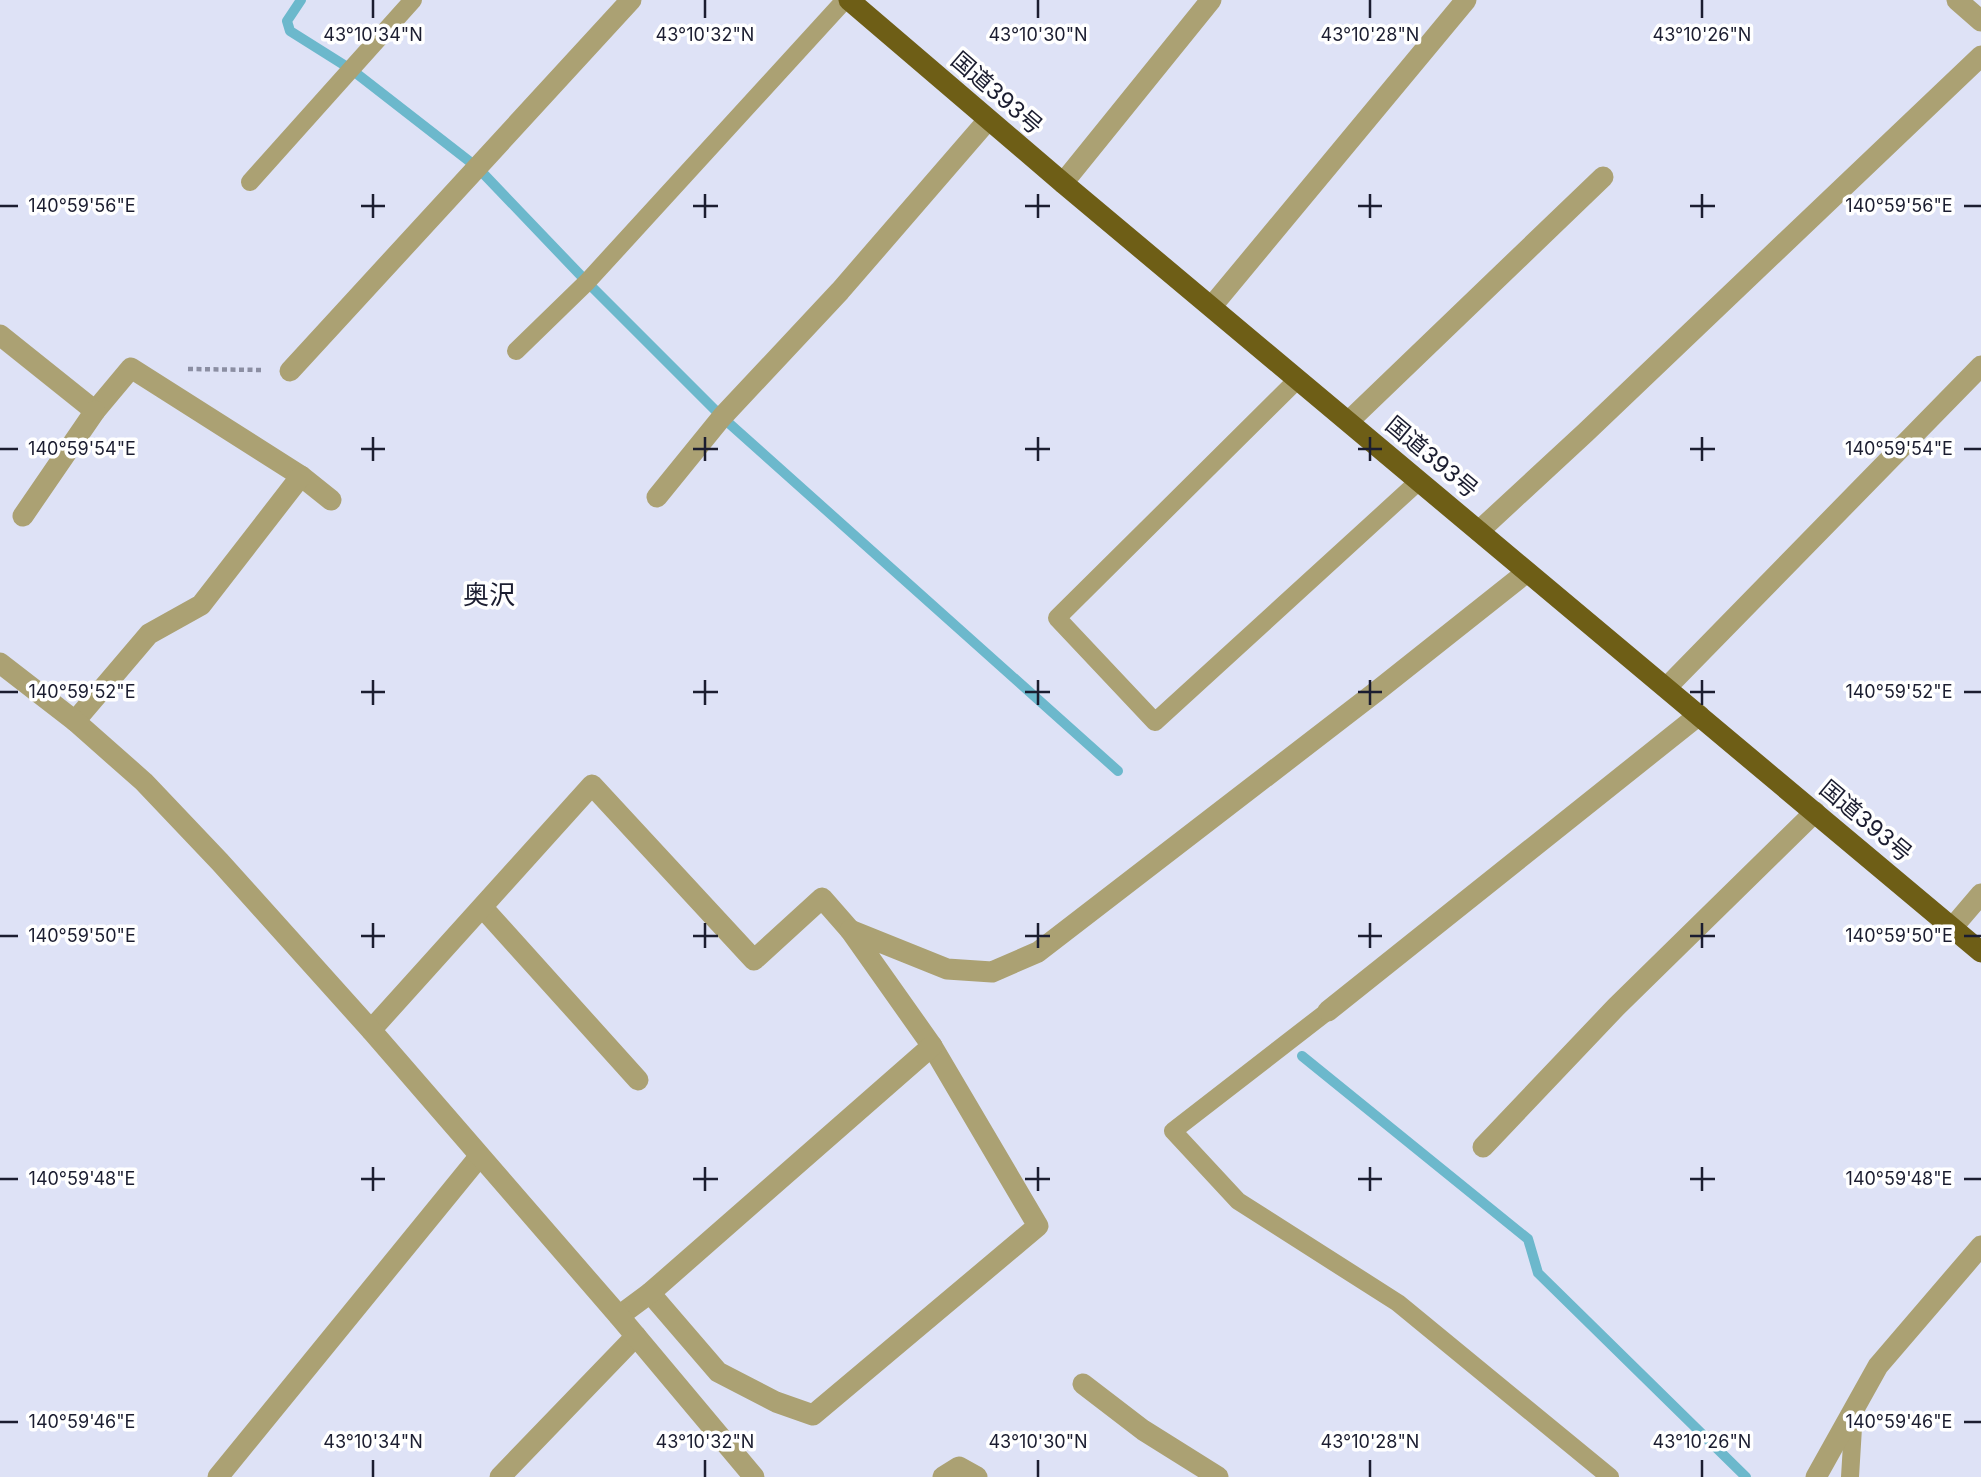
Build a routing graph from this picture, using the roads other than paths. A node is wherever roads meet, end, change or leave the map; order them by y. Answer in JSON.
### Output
{"nodes":[{"id":1,"x":413,"y":0,"type":"edge"},
{"id":2,"x":631,"y":0,"type":"edge"},
{"id":3,"x":847,"y":0,"type":"edge"},
{"id":4,"x":1211,"y":0,"type":"edge"},
{"id":5,"x":1466,"y":0,"type":"edge"},
{"id":6,"x":1957,"y":0,"type":"edge"},
{"id":7,"x":1981,"y":21,"type":"edge"},
{"id":8,"x":1981,"y":57,"type":"edge"},
{"id":9,"x":988,"y":120,"type":"junction"},
{"id":10,"x":1603,"y":177,"type":"dead end"},
{"id":11,"x":250,"y":182,"type":"dead end"},
{"id":12,"x":1063,"y":183,"type":"junction"},
{"id":13,"x":1212,"y":306,"type":"junction"},
{"id":14,"x":0,"y":335,"type":"edge"},
{"id":15,"x":516,"y":351,"type":"dead end"},
{"id":16,"x":1981,"y":366,"type":"edge"},
{"id":17,"x":290,"y":371,"type":"road end"},
{"id":18,"x":1297,"y":380,"type":"junction"},
{"id":19,"x":95,"y":411,"type":"junction"},
{"id":20,"x":1349,"y":421,"type":"junction"},
{"id":21,"x":301,"y":476,"type":"junction"},
{"id":22,"x":1419,"y":481,"type":"junction"},
{"id":23,"x":657,"y":497,"type":"dead end"},
{"id":24,"x":331,"y":500,"type":"dead end"},
{"id":25,"x":23,"y":516,"type":"dead end"},
{"id":26,"x":1479,"y":531,"type":"junction"},
{"id":27,"x":1527,"y":572,"type":"junction"},
{"id":28,"x":0,"y":663,"type":"edge"},
{"id":29,"x":1667,"y":687,"type":"junction"},
{"id":30,"x":1699,"y":715,"type":"junction"},
{"id":31,"x":75,"y":721,"type":"junction"},
{"id":32,"x":1815,"y":812,"type":"junction"},
{"id":33,"x":1981,"y":894,"type":"edge"},
{"id":34,"x":483,"y":908,"type":"junction"},
{"id":35,"x":1952,"y":928,"type":"junction"},
{"id":36,"x":850,"y":930,"type":"junction"},
{"id":37,"x":1981,"y":952,"type":"edge"},
{"id":38,"x":1328,"y":1012,"type":"joint"},
{"id":39,"x":371,"y":1030,"type":"junction"},
{"id":40,"x":932,"y":1046,"type":"junction"},
{"id":41,"x":638,"y":1080,"type":"dead end"},
{"id":42,"x":1483,"y":1147,"type":"dead end"},
{"id":43,"x":479,"y":1157,"type":"junction"},
{"id":44,"x":1981,"y":1246,"type":"edge"},
{"id":45,"x":650,"y":1293,"type":"junction"},
{"id":46,"x":619,"y":1316,"type":"junction"},
{"id":47,"x":636,"y":1336,"type":"junction"},
{"id":48,"x":1083,"y":1384,"type":"dead end"},
{"id":49,"x":1854,"y":1409,"type":"junction"},
{"id":50,"x":218,"y":1477,"type":"edge"},
{"id":51,"x":500,"y":1477,"type":"edge"},
{"id":52,"x":754,"y":1477,"type":"edge"},
{"id":53,"x":943,"y":1477,"type":"edge"},
{"id":54,"x":977,"y":1477,"type":"edge"},
{"id":55,"x":1218,"y":1477,"type":"edge"},
{"id":56,"x":1610,"y":1477,"type":"edge"},
{"id":57,"x":1815,"y":1477,"type":"edge"},
{"id":58,"x":1850,"y":1477,"type":"edge"}],
"edges":[{"from":1,"to":11,"type":"lane"},
{"from":2,"to":17,"type":"street"},
{"from":3,"to":9,"type":"highway","name":"国道393号"},
{"from":3,"to":15,"type":"lane"},
{"from":4,"to":12,"type":"street"},
{"from":5,"to":13,"type":"street"},
{"from":6,"to":7,"type":"street"},
{"from":8,"to":26,"type":"street"},
{"from":9,"to":12,"type":"highway","name":"国道393号"},
{"from":9,"to":23,"type":"street"},
{"from":10,"to":20,"type":"street"},
{"from":12,"to":13,"type":"highway","name":"国道393号"},
{"from":13,"to":18,"type":"highway","name":"国道393号"},
{"from":14,"to":19,"type":"street"},
{"from":16,"to":29,"type":"street"},
{"from":18,"to":20,"type":"highway","name":"国道393号"},
{"from":18,"to":22,"type":"lane"},
{"from":19,"to":21,"type":"street"},
{"from":19,"to":25,"type":"street"},
{"from":20,"to":22,"type":"highway","name":"国道393号"},
{"from":21,"to":24,"type":"street"},
{"from":21,"to":31,"type":"street"},
{"from":22,"to":26,"type":"highway","name":"国道393号"},
{"from":26,"to":27,"type":"highway","name":"国道393号"},
{"from":27,"to":29,"type":"highway","name":"国道393号"},
{"from":27,"to":36,"type":"street"},
{"from":28,"to":31,"type":"street"},
{"from":29,"to":30,"type":"highway","name":"国道393号"},
{"from":30,"to":32,"type":"highway","name":"国道393号"},
{"from":30,"to":38,"type":"street"},
{"from":31,"to":39,"type":"street"},
{"from":32,"to":35,"type":"highway","name":"国道393号"},
{"from":32,"to":42,"type":"street"},
{"from":33,"to":35,"type":"street"},
{"from":34,"to":36,"type":"street"},
{"from":34,"to":39,"type":"street"},
{"from":34,"to":41,"type":"street"},
{"from":35,"to":37,"type":"highway","name":"国道393号"},
{"from":36,"to":40,"type":"street"},
{"from":38,"to":56,"type":"lane"},
{"from":39,"to":43,"type":"street"},
{"from":40,"to":45,"type":"street"},
{"from":40,"to":45,"type":"street"},
{"from":43,"to":46,"type":"street"},
{"from":43,"to":50,"type":"street"},
{"from":44,"to":49,"type":"street"},
{"from":45,"to":46,"type":"street"},
{"from":46,"to":47,"type":"street"},
{"from":47,"to":51,"type":"street"},
{"from":47,"to":52,"type":"street"},
{"from":48,"to":55,"type":"street"},
{"from":49,"to":57,"type":"street"},
{"from":49,"to":58,"type":"lane"},
{"from":53,"to":54,"type":"street"}]}
